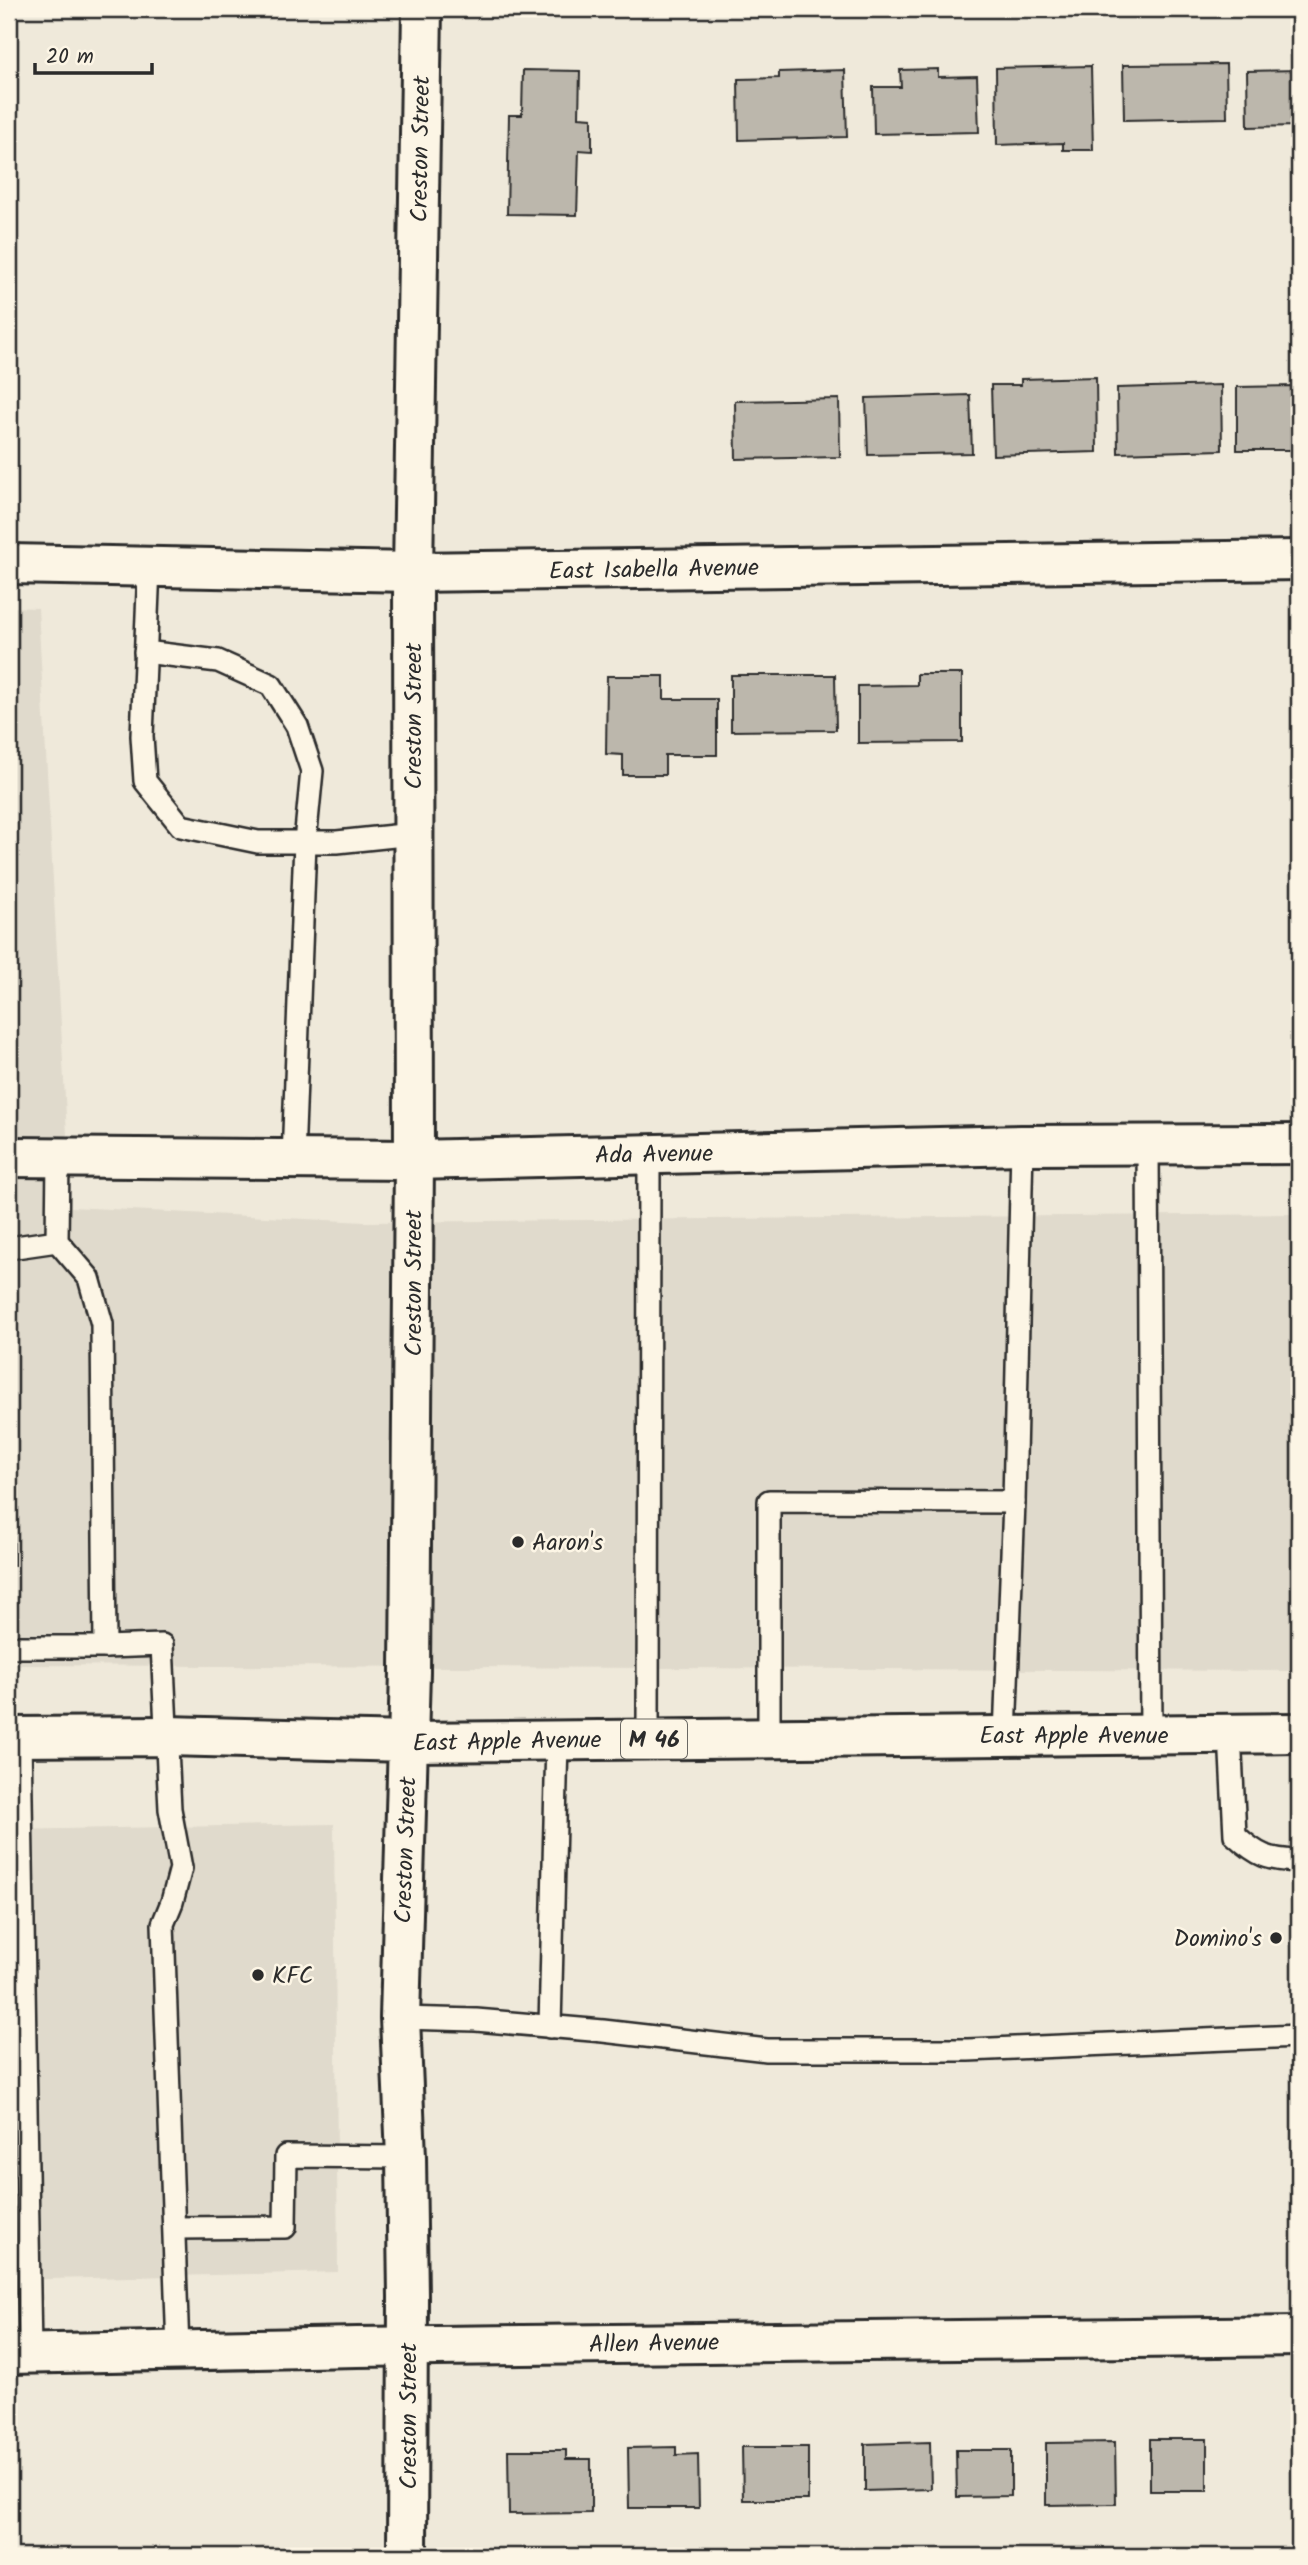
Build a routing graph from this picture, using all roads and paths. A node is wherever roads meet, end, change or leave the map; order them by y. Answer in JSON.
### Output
{"nodes":[{"id":1,"x":422,"y":9,"type":"edge"},
{"id":2,"x":1299,"y":560,"type":"edge"},
{"id":3,"x":9,"y":564,"type":"edge"},
{"id":4,"x":149,"y":567,"type":"junction"},
{"id":5,"x":414,"y":572,"type":"junction"},
{"id":6,"x":145,"y":653,"type":"junction"},
{"id":7,"x":414,"y":834,"type":"junction"},
{"id":8,"x":305,"y":842,"type":"junction"},
{"id":9,"x":1299,"y":1143,"type":"edge"},
{"id":10,"x":1148,"y":1144,"type":"junction"},
{"id":11,"x":1021,"y":1145,"type":"junction"},
{"id":12,"x":649,"y":1154,"type":"junction"},
{"id":13,"x":9,"y":1157,"type":"edge"},
{"id":14,"x":58,"y":1158,"type":"junction"},
{"id":15,"x":293,"y":1159,"type":"junction"},
{"id":16,"x":414,"y":1160,"type":"junction"},
{"id":17,"x":57,"y":1241,"type":"junction"},
{"id":18,"x":9,"y":1248,"type":"edge"},
{"id":19,"x":1014,"y":1502,"type":"junction"},
{"id":20,"x":9,"y":1647,"type":"edge"},
{"id":21,"x":105,"y":1647,"type":"junction"},
{"id":22,"x":1299,"y":1733,"type":"edge"},
{"id":23,"x":1230,"y":1734,"type":"junction"},
{"id":24,"x":167,"y":1735,"type":"junction"},
{"id":25,"x":1005,"y":1735,"type":"junction"},
{"id":26,"x":1151,"y":1735,"type":"junction"},
{"id":27,"x":14,"y":1737,"type":"edge"},
{"id":28,"x":769,"y":1738,"type":"junction"},
{"id":29,"x":648,"y":1740,"type":"junction"},
{"id":30,"x":557,"y":1741,"type":"junction"},
{"id":31,"x":409,"y":1742,"type":"junction"},
{"id":32,"x":1299,"y":1861,"type":"edge"},
{"id":33,"x":400,"y":2018,"type":"junction"},
{"id":34,"x":550,"y":2027,"type":"junction"},
{"id":35,"x":1299,"y":2036,"type":"edge"},
{"id":36,"x":406,"y":2157,"type":"junction"},
{"id":37,"x":175,"y":2228,"type":"junction"},
{"id":38,"x":18,"y":2253,"type":"edge"},
{"id":39,"x":1299,"y":2336,"type":"edge"},
{"id":40,"x":409,"y":2346,"type":"junction"},
{"id":41,"x":178,"y":2350,"type":"junction"},
{"id":42,"x":19,"y":2354,"type":"edge"},
{"id":43,"x":407,"y":2556,"type":"edge"}],
"edges":[{"from":1,"to":5,"type":"street","name":"Creston Street"},
{"from":2,"to":5,"type":"street","name":"East Isabella Avenue"},
{"from":3,"to":4,"type":"street","name":"East Isabella Avenue"},
{"from":4,"to":5,"type":"street","name":"East Isabella Avenue"},
{"from":4,"to":6,"type":"lane"},
{"from":5,"to":7,"type":"street","name":"Creston Street"},
{"from":6,"to":8,"type":"lane"},
{"from":6,"to":8,"type":"lane"},
{"from":7,"to":8,"type":"lane"},
{"from":7,"to":16,"type":"street","name":"Creston Street"},
{"from":8,"to":15,"type":"lane"},
{"from":9,"to":10,"type":"street","name":"Ada Avenue"},
{"from":10,"to":11,"type":"street","name":"Ada Avenue"},
{"from":10,"to":26,"type":"lane"},
{"from":11,"to":12,"type":"street","name":"Ada Avenue"},
{"from":11,"to":19,"type":"lane"},
{"from":12,"to":16,"type":"street","name":"Ada Avenue"},
{"from":12,"to":29,"type":"lane"},
{"from":13,"to":14,"type":"street","name":"Ada Avenue"},
{"from":14,"to":15,"type":"street","name":"Ada Avenue"},
{"from":14,"to":17,"type":"lane"},
{"from":15,"to":16,"type":"street","name":"Ada Avenue"},
{"from":16,"to":31,"type":"street","name":"Creston Street"},
{"from":17,"to":18,"type":"lane"},
{"from":17,"to":21,"type":"lane"},
{"from":19,"to":25,"type":"lane"},
{"from":19,"to":28,"type":"lane"},
{"from":20,"to":21,"type":"lane"},
{"from":21,"to":24,"type":"lane"},
{"from":22,"to":23,"type":"street","name":"East Apple Avenue","number":"M 46"},
{"from":23,"to":26,"type":"street","name":"East Apple Avenue","number":"M 46"},
{"from":23,"to":32,"type":"lane"},
{"from":24,"to":27,"type":"street","name":"East Apple Avenue","number":"M 46"},
{"from":24,"to":31,"type":"street","name":"East Apple Avenue","number":"M 46"},
{"from":24,"to":37,"type":"lane"},
{"from":25,"to":26,"type":"street","name":"East Apple Avenue","number":"M 46"},
{"from":25,"to":28,"type":"street","name":"East Apple Avenue","number":"M 46"},
{"from":27,"to":38,"type":"lane"},
{"from":28,"to":29,"type":"street","name":"East Apple Avenue","number":"M 46"},
{"from":29,"to":30,"type":"street","name":"East Apple Avenue","number":"M 46"},
{"from":30,"to":31,"type":"street","name":"East Apple Avenue","number":"M 46"},
{"from":30,"to":34,"type":"lane"},
{"from":31,"to":33,"type":"street","name":"Creston Street"},
{"from":33,"to":34,"type":"lane"},
{"from":33,"to":36,"type":"street","name":"Creston Street"},
{"from":34,"to":35,"type":"lane"},
{"from":36,"to":37,"type":"lane"},
{"from":36,"to":40,"type":"street","name":"Creston Street"},
{"from":37,"to":41,"type":"lane"},
{"from":38,"to":42,"type":"lane"},
{"from":39,"to":40,"type":"street","name":"Allen Avenue"},
{"from":40,"to":41,"type":"street","name":"Allen Avenue"},
{"from":40,"to":43,"type":"street","name":"Creston Street"},
{"from":41,"to":42,"type":"street","name":"Allen Avenue"}]}
